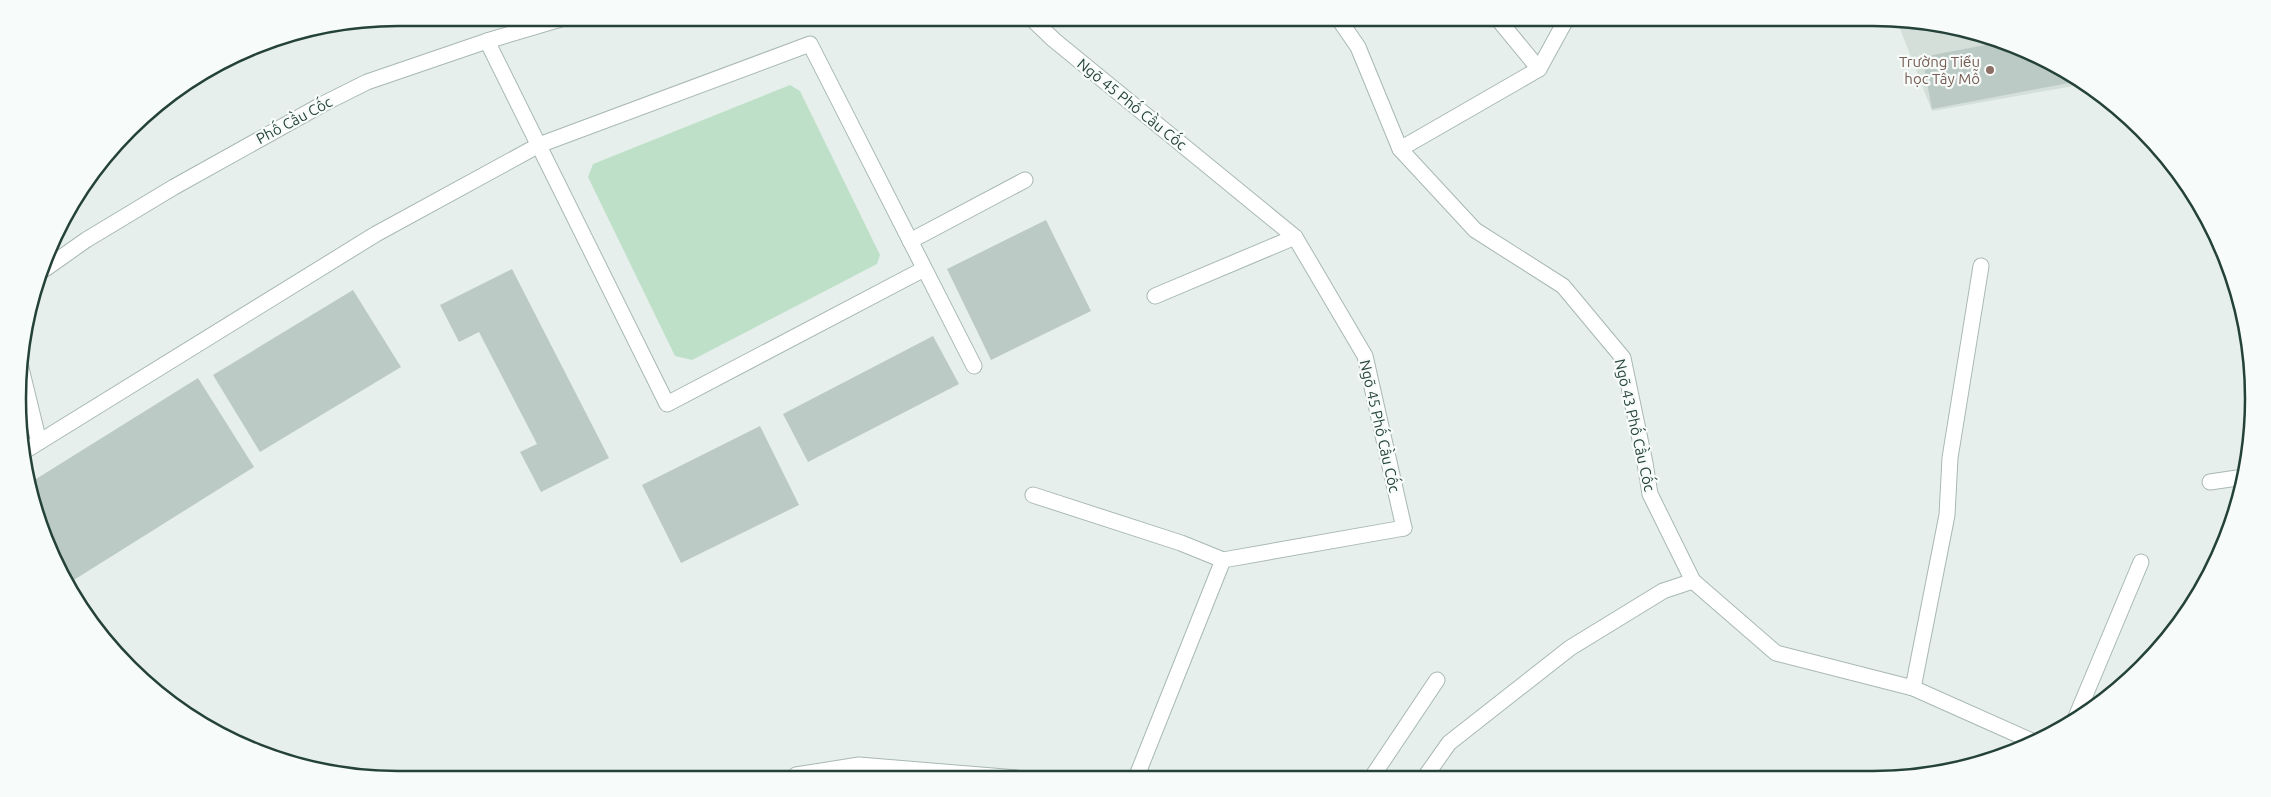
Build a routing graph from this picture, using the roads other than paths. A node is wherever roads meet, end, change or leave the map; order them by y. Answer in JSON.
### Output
{"nodes":[{"id":1,"x":537,"y":26,"type":"edge"},
{"id":2,"x":1039,"y":26,"type":"edge"},
{"id":3,"x":1344,"y":26,"type":"edge"},
{"id":4,"x":1503,"y":26,"type":"edge"},
{"id":5,"x":1562,"y":26,"type":"edge"},
{"id":6,"x":487,"y":41,"type":"junction"},
{"id":7,"x":1539,"y":69,"type":"junction"},
{"id":8,"x":538,"y":145,"type":"junction"},
{"id":9,"x":1400,"y":149,"type":"junction"},
{"id":10,"x":1025,"y":180,"type":"dead end"},
{"id":11,"x":1295,"y":237,"type":"junction"},
{"id":12,"x":910,"y":241,"type":"junction"},
{"id":13,"x":52,"y":264,"type":"edge"},
{"id":14,"x":1981,"y":266,"type":"dead end"},
{"id":15,"x":924,"y":268,"type":"junction"},
{"id":16,"x":1155,"y":296,"type":"dead end"},
{"id":17,"x":974,"y":366,"type":"dead end"},
{"id":18,"x":26,"y":390,"type":"edge"},
{"id":19,"x":39,"y":442,"type":"junction"},
{"id":20,"x":29,"y":448,"type":"edge"},
{"id":21,"x":2236,"y":478,"type":"edge"},
{"id":22,"x":2210,"y":482,"type":"dead end"},
{"id":23,"x":1033,"y":495,"type":"dead end"},
{"id":24,"x":1223,"y":560,"type":"junction"},
{"id":25,"x":2141,"y":562,"type":"dead end"},
{"id":26,"x":1693,"y":581,"type":"junction"},
{"id":27,"x":1437,"y":680,"type":"dead end"},
{"id":28,"x":1913,"y":688,"type":"junction"},
{"id":29,"x":2080,"y":707,"type":"edge"},
{"id":30,"x":2024,"y":738,"type":"edge"},
{"id":31,"x":821,"y":771,"type":"edge"},
{"id":32,"x":932,"y":771,"type":"edge"},
{"id":33,"x":1139,"y":771,"type":"edge"},
{"id":34,"x":1376,"y":771,"type":"edge"},
{"id":35,"x":1429,"y":771,"type":"edge"}],
"edges":[{"from":1,"to":6,"type":"street","name":"Phố Cầu Cốc"},
{"from":2,"to":11,"type":"street","name":"Ngõ 45 Phố Cầu Cốc"},
{"from":3,"to":9,"type":"street","name":"Ngõ 43 Phố Cầu Cốc"},
{"from":4,"to":7,"type":"street"},
{"from":5,"to":7,"type":"street"},
{"from":6,"to":8,"type":"street"},
{"from":6,"to":13,"type":"street","name":"Phố Cầu Cốc"},
{"from":7,"to":9,"type":"street"},
{"from":8,"to":12,"type":"street"},
{"from":8,"to":15,"type":"street"},
{"from":8,"to":19,"type":"street"},
{"from":9,"to":26,"type":"street","name":"Ngõ 43 Phố Cầu Cốc"},
{"from":10,"to":12,"type":"street"},
{"from":11,"to":16,"type":"street"},
{"from":11,"to":24,"type":"street","name":"Ngõ 45 Phố Cầu Cốc"},
{"from":12,"to":15,"type":"street"},
{"from":14,"to":28,"type":"street"},
{"from":15,"to":17,"type":"street"},
{"from":18,"to":19,"type":"street"},
{"from":19,"to":20,"type":"street"},
{"from":21,"to":22,"type":"street"},
{"from":23,"to":24,"type":"street"},
{"from":24,"to":33,"type":"street"},
{"from":25,"to":29,"type":"street"},
{"from":26,"to":28,"type":"street","name":"Ngõ 43 Phố Cầu Cốc"},
{"from":26,"to":35,"type":"street"},
{"from":27,"to":34,"type":"street"},
{"from":28,"to":30,"type":"street","name":"Ngõ 43 Phố Cầu Cốc"},
{"from":31,"to":32,"type":"street"}]}
